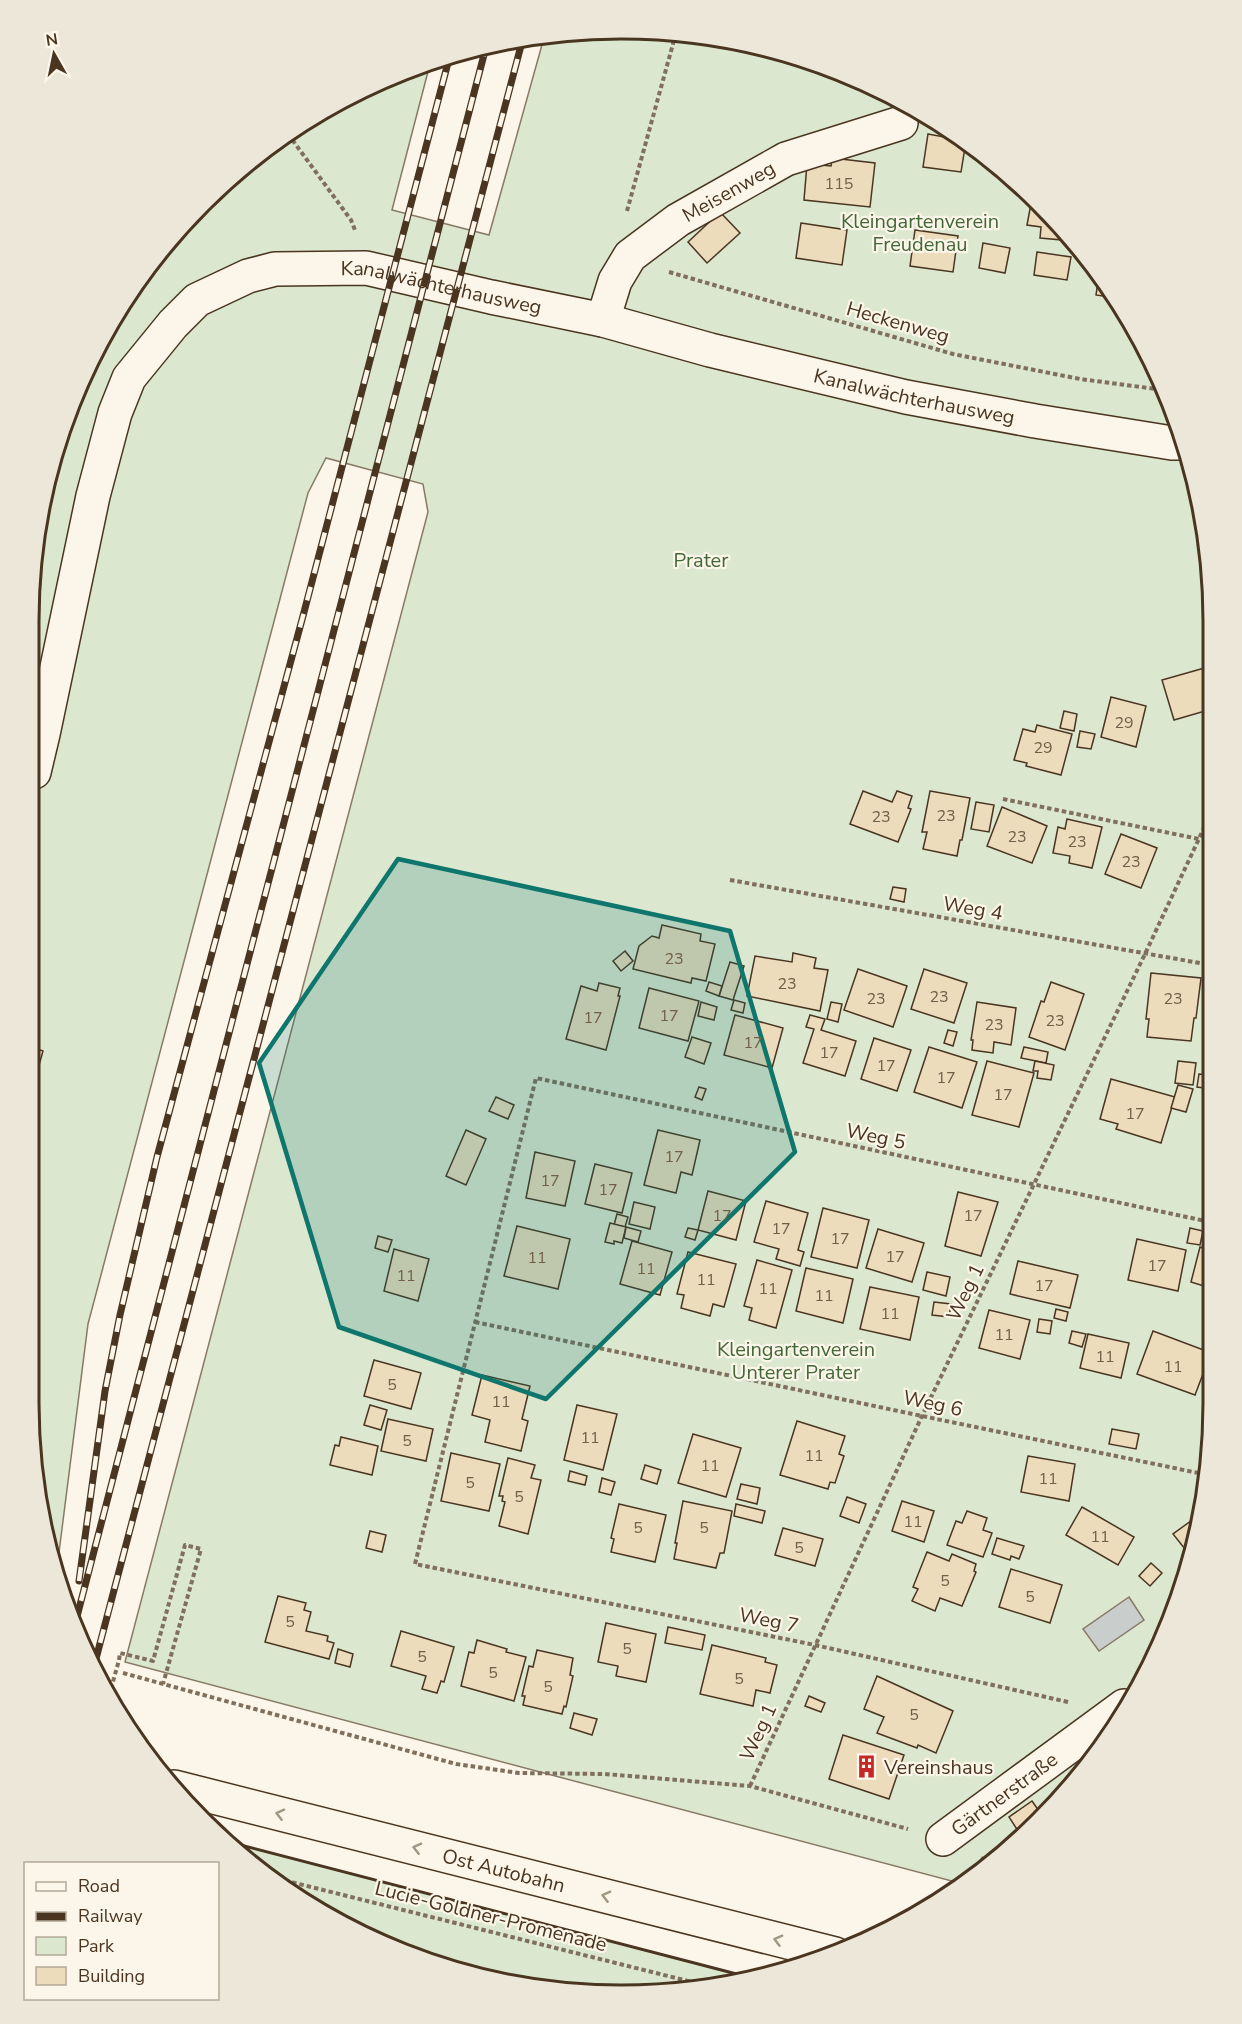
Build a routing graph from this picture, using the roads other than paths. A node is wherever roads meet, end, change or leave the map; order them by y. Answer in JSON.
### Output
{"nodes":[{"id":1,"x":901,"y":123,"type":"dead end"},
{"id":2,"x":603,"y":320,"type":"junction"},
{"id":3,"x":1175,"y":443,"type":"edge"},
{"id":4,"x":39,"y":751,"type":"edge"},
{"id":5,"x":1112,"y":1715,"type":"edge"},
{"id":6,"x":185,"y":1789,"type":"edge"},
{"id":7,"x":943,"y":1839,"type":"road end"},
{"id":8,"x":819,"y":1950,"type":"edge"}],
"edges":[{"from":1,"to":2,"type":"main road","name":"Meisenweg"},
{"from":2,"to":3,"type":"main road","name":"Kanalwächterhausweg"},
{"from":2,"to":4,"type":"main road","name":"Kanalwächterhausweg"},
{"from":5,"to":7,"type":"main road","name":"Gärtnerstraße"},
{"from":8,"to":6,"type":"main road","name":"Ost Autobahn","one_way":true}]}
